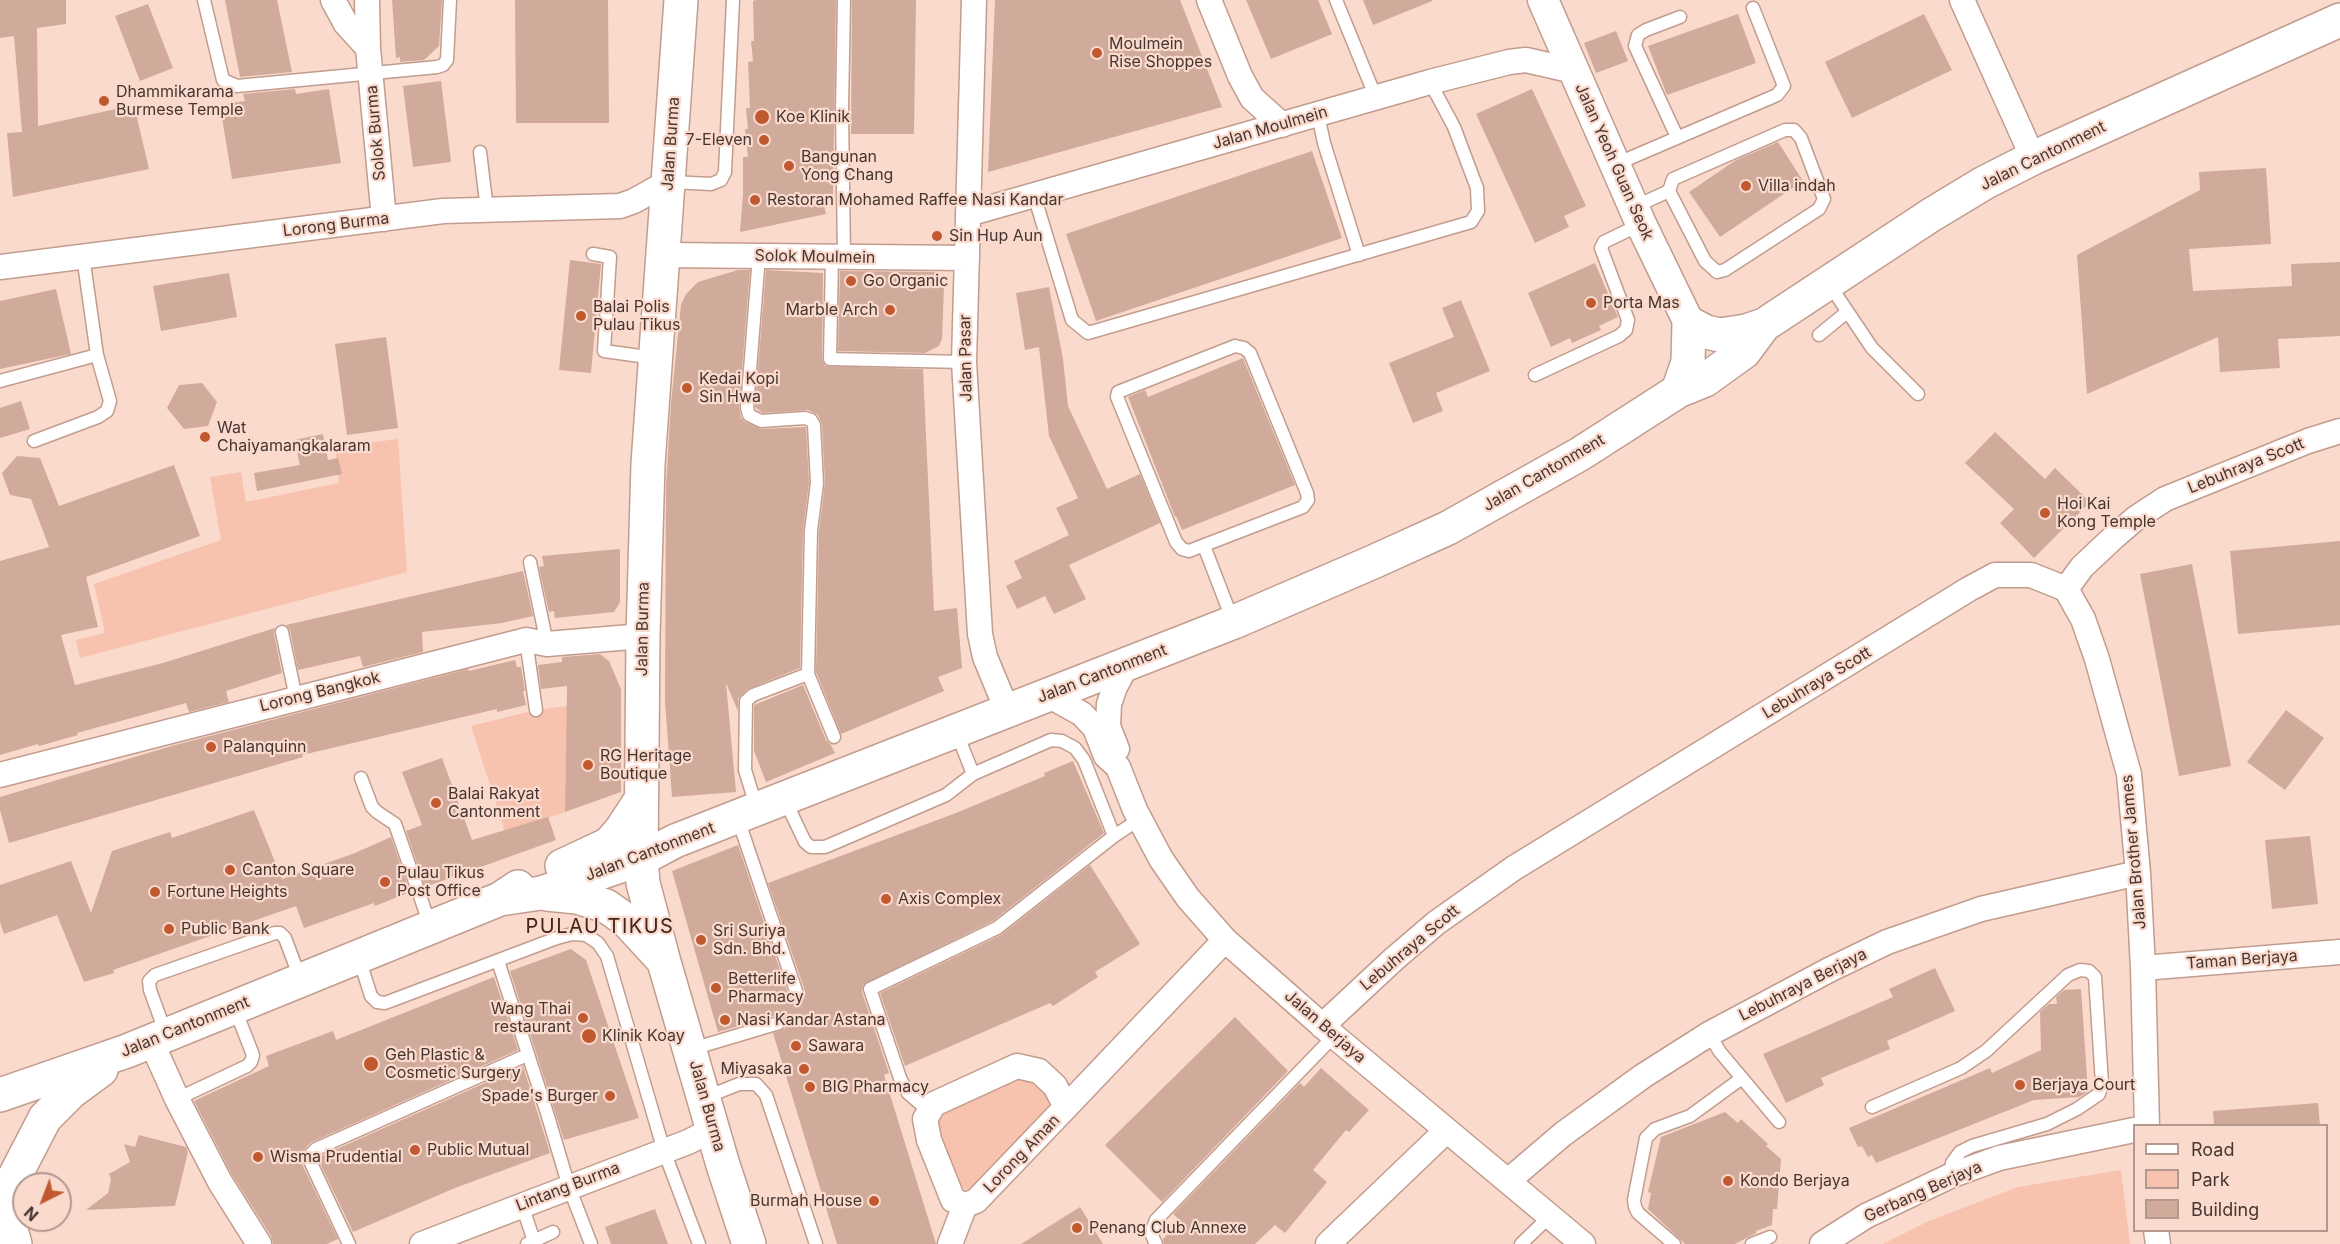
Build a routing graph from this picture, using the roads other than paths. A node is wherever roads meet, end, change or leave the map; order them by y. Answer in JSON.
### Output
{"nodes":[{"id":1,"x":204,"y":0,"type":"edge"},
{"id":2,"x":333,"y":0,"type":"edge"},
{"id":3,"x":367,"y":0,"type":"edge"},
{"id":4,"x":450,"y":0,"type":"edge"},
{"id":5,"x":681,"y":0,"type":"edge"},
{"id":6,"x":733,"y":0,"type":"edge"},
{"id":7,"x":844,"y":0,"type":"edge"},
{"id":8,"x":974,"y":0,"type":"edge"},
{"id":9,"x":1209,"y":0,"type":"edge"},
{"id":10,"x":1336,"y":0,"type":"edge"},
{"id":11,"x":1543,"y":0,"type":"edge"},
{"id":12,"x":1962,"y":0,"type":"edge"},
{"id":13,"x":1753,"y":8,"type":"dead end"},
{"id":14,"x":1680,"y":17,"type":"dead end"},
{"id":15,"x":2340,"y":20,"type":"edge"},
{"id":16,"x":368,"y":48,"type":"junction"},
{"id":17,"x":1574,"y":71,"type":"junction"},
{"id":18,"x":370,"y":74,"type":"junction"},
{"id":19,"x":1240,"y":76,"type":"junction"},
{"id":20,"x":1430,"y":82,"type":"junction"},
{"id":21,"x":1376,"y":98,"type":"junction"},
{"id":22,"x":1318,"y":115,"type":"junction"},
{"id":23,"x":1282,"y":125,"type":"junction"},
{"id":24,"x":1677,"y":137,"type":"junction"},
{"id":25,"x":1226,"y":141,"type":"junction"},
{"id":26,"x":480,"y":152,"type":"dead end"},
{"id":27,"x":2033,"y":158,"type":"junction"},
{"id":28,"x":1615,"y":165,"type":"junction"},
{"id":29,"x":668,"y":182,"type":"junction"},
{"id":30,"x":1669,"y":191,"type":"junction"},
{"id":31,"x":1035,"y":195,"type":"junction"},
{"id":32,"x":487,"y":210,"type":"junction"},
{"id":33,"x":968,"y":214,"type":"junction"},
{"id":34,"x":1637,"y":216,"type":"junction"},
{"id":35,"x":384,"y":219,"type":"junction"},
{"id":36,"x":593,"y":254,"type":"dead end"},
{"id":37,"x":663,"y":255,"type":"junction"},
{"id":38,"x":1359,"y":255,"type":"junction"},
{"id":39,"x":83,"y":256,"type":"junction"},
{"id":40,"x":759,"y":256,"type":"junction"},
{"id":41,"x":838,"y":257,"type":"junction"},
{"id":42,"x":967,"y":258,"type":"junction"},
{"id":43,"x":0,"y":267,"type":"edge"},
{"id":44,"x":1829,"y":282,"type":"junction"},
{"id":45,"x":1847,"y":312,"type":"junction"},
{"id":46,"x":1689,"y":323,"type":"junction"},
{"id":47,"x":1764,"y":325,"type":"junction"},
{"id":48,"x":1818,"y":335,"type":"dead end"},
{"id":49,"x":97,"y":355,"type":"junction"},
{"id":50,"x":656,"y":359,"type":"junction"},
{"id":51,"x":964,"y":362,"type":"junction"},
{"id":52,"x":1536,"y":375,"type":"dead end"},
{"id":53,"x":0,"y":381,"type":"edge"},
{"id":54,"x":1678,"y":391,"type":"junction"},
{"id":55,"x":1918,"y":394,"type":"dead end"},
{"id":56,"x":2340,"y":430,"type":"edge"},
{"id":57,"x":34,"y":441,"type":"dead end"},
{"id":58,"x":1204,"y":546,"type":"junction"},
{"id":59,"x":530,"y":562,"type":"dead end"},
{"id":60,"x":2066,"y":589,"type":"junction"},
{"id":61,"x":1234,"y":622,"type":"junction"},
{"id":62,"x":282,"y":632,"type":"dead end"},
{"id":63,"x":643,"y":636,"type":"junction"},
{"id":64,"x":537,"y":642,"type":"junction"},
{"id":65,"x":1127,"y":664,"type":"junction"},
{"id":66,"x":808,"y":674,"type":"junction"},
{"id":67,"x":1048,"y":694,"type":"junction"},
{"id":68,"x":296,"y":698,"type":"junction"},
{"id":69,"x":536,"y":710,"type":"dead end"},
{"id":70,"x":1007,"y":710,"type":"junction"},
{"id":71,"x":956,"y":731,"type":"junction"},
{"id":72,"x":834,"y":737,"type":"dead end"},
{"id":73,"x":1118,"y":767,"type":"junction"},
{"id":74,"x":973,"y":774,"type":"junction"},
{"id":75,"x":0,"y":775,"type":"edge"},
{"id":76,"x":361,"y":778,"type":"dead end"},
{"id":77,"x":640,"y":801,"type":"junction"},
{"id":78,"x":760,"y":809,"type":"junction"},
{"id":79,"x":1140,"y":819,"type":"junction"},
{"id":80,"x":1114,"y":836,"type":"junction"},
{"id":81,"x":641,"y":859,"type":"junction"},
{"id":82,"x":2138,"y":873,"type":"junction"},
{"id":83,"x":541,"y":893,"type":"junction"},
{"id":84,"x":500,"y":899,"type":"junction"},
{"id":85,"x":431,"y":927,"type":"junction"},
{"id":86,"x":1225,"y":940,"type":"junction"},
{"id":87,"x":2340,"y":952,"type":"edge"},
{"id":88,"x":358,"y":957,"type":"junction"},
{"id":89,"x":498,"y":961,"type":"junction"},
{"id":90,"x":664,"y":962,"type":"junction"},
{"id":91,"x":2144,"y":968,"type":"junction"},
{"id":92,"x":301,"y":980,"type":"junction"},
{"id":93,"x":798,"y":994,"type":"dead end"},
{"id":94,"x":234,"y":1008,"type":"junction"},
{"id":95,"x":779,"y":1023,"type":"dead end"},
{"id":96,"x":1328,"y":1031,"type":"junction"},
{"id":97,"x":1709,"y":1034,"type":"junction"},
{"id":98,"x":148,"y":1042,"type":"junction"},
{"id":99,"x":690,"y":1049,"type":"junction"},
{"id":100,"x":527,"y":1054,"type":"junction"},
{"id":101,"x":1742,"y":1078,"type":"junction"},
{"id":102,"x":0,"y":1095,"type":"edge"},
{"id":103,"x":704,"y":1098,"type":"junction"},
{"id":104,"x":177,"y":1099,"type":"junction"},
{"id":105,"x":1066,"y":1107,"type":"junction"},
{"id":106,"x":1872,"y":1107,"type":"dead end"},
{"id":107,"x":930,"y":1112,"type":"junction"},
{"id":108,"x":1779,"y":1122,"type":"dead end"},
{"id":109,"x":2147,"y":1124,"type":"edge"},
{"id":110,"x":714,"y":1129,"type":"junction"},
{"id":111,"x":2133,"y":1130,"type":"edge"},
{"id":112,"x":1446,"y":1131,"type":"junction"},
{"id":113,"x":664,"y":1151,"type":"junction"},
{"id":114,"x":1950,"y":1176,"type":"junction"},
{"id":115,"x":1508,"y":1180,"type":"junction"},
{"id":116,"x":569,"y":1186,"type":"junction"},
{"id":117,"x":1,"y":1195,"type":"edge"},
{"id":118,"x":522,"y":1205,"type":"junction"},
{"id":119,"x":965,"y":1205,"type":"junction"},
{"id":120,"x":1550,"y":1216,"type":"junction"},
{"id":121,"x":553,"y":1232,"type":"dead end"},
{"id":122,"x":1770,"y":1237,"type":"dead end"},
{"id":123,"x":530,"y":1242,"type":"edge"},
{"id":124,"x":15,"y":1244,"type":"edge"},
{"id":125,"x":259,"y":1244,"type":"edge"},
{"id":126,"x":349,"y":1244,"type":"edge"},
{"id":127,"x":422,"y":1244,"type":"edge"},
{"id":128,"x":591,"y":1244,"type":"edge"},
{"id":129,"x":699,"y":1244,"type":"edge"},
{"id":130,"x":748,"y":1244,"type":"edge"},
{"id":131,"x":816,"y":1244,"type":"edge"},
{"id":132,"x":950,"y":1244,"type":"edge"},
{"id":133,"x":1156,"y":1244,"type":"edge"},
{"id":134,"x":1328,"y":1244,"type":"edge"},
{"id":135,"x":1521,"y":1244,"type":"edge"},
{"id":136,"x":1583,"y":1244,"type":"edge"},
{"id":137,"x":1674,"y":1244,"type":"edge"},
{"id":138,"x":1752,"y":1244,"type":"edge"},
{"id":139,"x":1822,"y":1244,"type":"edge"}],
"edges":[{"from":1,"to":18,"type":"lane"},
{"from":2,"to":16,"type":"street"},
{"from":3,"to":16,"type":"street","name":"Solok Burma"},
{"from":4,"to":18,"type":"lane"},
{"from":5,"to":29,"type":"main road","name":"Jalan Burma"},
{"from":6,"to":29,"type":"lane"},
{"from":7,"to":41,"type":"lane"},
{"from":8,"to":33,"type":"street","name":"Jalan Pasar"},
{"from":9,"to":19,"type":"street"},
{"from":10,"to":21,"type":"lane"},
{"from":11,"to":17,"type":"street","name":"Jalan Yeoh Guan Seok"},
{"from":12,"to":27,"type":"street"},
{"from":13,"to":24,"type":"lane"},
{"from":14,"to":24,"type":"lane"},
{"from":15,"to":27,"type":"main road","name":"Jalan Cantonment"},
{"from":16,"to":18,"type":"street","name":"Solok Burma"},
{"from":17,"to":20,"type":"street","name":"Jalan Moulmein"},
{"from":17,"to":28,"type":"street","name":"Jalan Yeoh Guan Seok"},
{"from":18,"to":35,"type":"street","name":"Solok Burma"},
{"from":19,"to":23,"type":"street"},
{"from":19,"to":25,"type":"street"},
{"from":20,"to":21,"type":"street","name":"Jalan Moulmein"},
{"from":20,"to":38,"type":"lane"},
{"from":21,"to":22,"type":"street","name":"Jalan Moulmein"},
{"from":22,"to":23,"type":"street","name":"Jalan Moulmein"},
{"from":22,"to":38,"type":"lane"},
{"from":23,"to":25,"type":"street","name":"Jalan Moulmein"},
{"from":24,"to":28,"type":"lane"},
{"from":25,"to":31,"type":"street","name":"Jalan Moulmein"},
{"from":26,"to":32,"type":"lane"},
{"from":27,"to":44,"type":"main road","name":"Jalan Cantonment"},
{"from":28,"to":34,"type":"street","name":"Jalan Yeoh Guan Seok"},
{"from":29,"to":32,"type":"street","name":"Lorong Burma"},
{"from":29,"to":37,"type":"main road","name":"Jalan Burma"},
{"from":30,"to":30,"type":"lane"},
{"from":30,"to":34,"type":"lane"},
{"from":31,"to":33,"type":"street","name":"Jalan Moulmein"},
{"from":31,"to":38,"type":"lane"},
{"from":32,"to":35,"type":"street","name":"Lorong Burma"},
{"from":33,"to":42,"type":"street","name":"Jalan Pasar"},
{"from":34,"to":46,"type":"street","name":"Jalan Yeoh Guan Seok"},
{"from":34,"to":52,"type":"lane"},
{"from":35,"to":39,"type":"street","name":"Lorong Burma"},
{"from":36,"to":50,"type":"lane"},
{"from":37,"to":40,"type":"street","name":"Solok Moulmein"},
{"from":37,"to":50,"type":"main road","name":"Jalan Burma"},
{"from":39,"to":43,"type":"street","name":"Lorong Burma"},
{"from":39,"to":49,"type":"lane"},
{"from":40,"to":41,"type":"street","name":"Solok Moulmein"},
{"from":40,"to":66,"type":"lane"},
{"from":41,"to":42,"type":"street","name":"Solok Moulmein"},
{"from":41,"to":51,"type":"lane"},
{"from":42,"to":51,"type":"street","name":"Jalan Pasar"},
{"from":44,"to":45,"type":"lane"},
{"from":44,"to":47,"type":"main road","name":"Jalan Cantonment"},
{"from":45,"to":48,"type":"lane"},
{"from":45,"to":55,"type":"lane"},
{"from":46,"to":47,"type":"main road","name":"Jalan Cantonment"},
{"from":46,"to":54,"type":"main road"},
{"from":47,"to":54,"type":"main road","name":"Jalan Cantonment"},
{"from":49,"to":53,"type":"lane"},
{"from":49,"to":57,"type":"lane"},
{"from":50,"to":63,"type":"main road","name":"Jalan Burma"},
{"from":51,"to":70,"type":"street","name":"Jalan Pasar"},
{"from":54,"to":61,"type":"main road","name":"Jalan Cantonment"},
{"from":56,"to":60,"type":"street","name":"Lebuhraya Scott"},
{"from":58,"to":58,"type":"lane"},
{"from":58,"to":61,"type":"lane"},
{"from":59,"to":64,"type":"lane"},
{"from":60,"to":82,"type":"street","name":"Jalan Brother James"},
{"from":60,"to":96,"type":"street","name":"Lebuhraya Scott"},
{"from":61,"to":65,"type":"main road","name":"Jalan Cantonment"},
{"from":62,"to":68,"type":"lane"},
{"from":63,"to":64,"type":"street","name":"Lorong Bangkok"},
{"from":63,"to":77,"type":"main road","name":"Jalan Burma"},
{"from":64,"to":68,"type":"street","name":"Lorong Bangkok"},
{"from":64,"to":69,"type":"lane"},
{"from":65,"to":67,"type":"main road","name":"Jalan Cantonment"},
{"from":65,"to":73,"type":"street","name":"Jalan Berjaya"},
{"from":66,"to":72,"type":"lane"},
{"from":66,"to":78,"type":"lane"},
{"from":67,"to":70,"type":"main road","name":"Jalan Cantonment"},
{"from":67,"to":73,"type":"street","name":"Jalan Berjaya"},
{"from":68,"to":75,"type":"street","name":"Lorong Bangkok"},
{"from":70,"to":71,"type":"main road","name":"Jalan Cantonment"},
{"from":71,"to":74,"type":"lane"},
{"from":71,"to":78,"type":"main road","name":"Jalan Cantonment"},
{"from":73,"to":79,"type":"street","name":"Jalan Berjaya"},
{"from":74,"to":78,"type":"lane"},
{"from":74,"to":80,"type":"lane"},
{"from":76,"to":85,"type":"lane"},
{"from":77,"to":81,"type":"main road","name":"Jalan Burma"},
{"from":77,"to":84,"type":"main road","name":"Jalan Cantonment"},
{"from":78,"to":81,"type":"main road","name":"Jalan Cantonment"},
{"from":78,"to":93,"type":"lane"},
{"from":79,"to":80,"type":"lane"},
{"from":79,"to":86,"type":"street","name":"Jalan Berjaya"},
{"from":80,"to":107,"type":"lane"},
{"from":81,"to":83,"type":"main road","name":"Jalan Cantonment"},
{"from":81,"to":90,"type":"main road","name":"Jalan Burma"},
{"from":82,"to":91,"type":"street","name":"Jalan Brother James"},
{"from":82,"to":97,"type":"street","name":"Lebuhraya Berjaya"},
{"from":83,"to":84,"type":"main road","name":"Jalan Cantonment"},
{"from":83,"to":90,"type":"main road"},
{"from":84,"to":85,"type":"main road","name":"Jalan Cantonment"},
{"from":85,"to":88,"type":"main road","name":"Jalan Cantonment"},
{"from":86,"to":96,"type":"street","name":"Jalan Berjaya"},
{"from":86,"to":105,"type":"street","name":"Lorong Aman"},
{"from":87,"to":91,"type":"street","name":"Taman Berjaya"},
{"from":88,"to":89,"type":"lane"},
{"from":88,"to":92,"type":"main road","name":"Jalan Cantonment"},
{"from":89,"to":100,"type":"lane"},
{"from":89,"to":113,"type":"lane"},
{"from":90,"to":99,"type":"main road","name":"Jalan Burma"},
{"from":91,"to":109,"type":"street","name":"Jalan Brother James"},
{"from":92,"to":94,"type":"main road","name":"Jalan Cantonment"},
{"from":92,"to":98,"type":"lane"},
{"from":94,"to":98,"type":"main road","name":"Jalan Cantonment"},
{"from":94,"to":104,"type":"lane"},
{"from":95,"to":99,"type":"lane"},
{"from":96,"to":112,"type":"street","name":"Jalan Berjaya"},
{"from":96,"to":133,"type":"lane"},
{"from":97,"to":101,"type":"lane"},
{"from":97,"to":115,"type":"street","name":"Lebuhraya Berjaya"},
{"from":98,"to":102,"type":"main road","name":"Jalan Cantonment"},
{"from":98,"to":104,"type":"street"},
{"from":98,"to":117,"type":"main road"},
{"from":99,"to":103,"type":"main road","name":"Jalan Burma"},
{"from":100,"to":116,"type":"lane"},
{"from":100,"to":126,"type":"lane"},
{"from":101,"to":108,"type":"lane"},
{"from":101,"to":137,"type":"lane"},
{"from":103,"to":110,"type":"main road","name":"Jalan Burma"},
{"from":103,"to":131,"type":"lane"},
{"from":104,"to":125,"type":"street"},
{"from":105,"to":107,"type":"street","name":"Lorong Aman"},
{"from":105,"to":119,"type":"street","name":"Lorong Aman"},
{"from":106,"to":114,"type":"lane"},
{"from":107,"to":119,"type":"street"},
{"from":110,"to":113,"type":"street","name":"Lintang Burma"},
{"from":110,"to":130,"type":"main road","name":"Jalan Burma"},
{"from":111,"to":114,"type":"street","name":"Gerbang Berjaya"},
{"from":112,"to":115,"type":"street","name":"Jalan Berjaya"},
{"from":112,"to":134,"type":"street"},
{"from":113,"to":116,"type":"street","name":"Lintang Burma"},
{"from":113,"to":129,"type":"lane"},
{"from":114,"to":139,"type":"street","name":"Gerbang Berjaya"},
{"from":115,"to":120,"type":"street","name":"Jalan Berjaya"},
{"from":116,"to":118,"type":"street","name":"Lintang Burma"},
{"from":116,"to":128,"type":"lane"},
{"from":117,"to":124,"type":"main road"},
{"from":118,"to":123,"type":"lane"},
{"from":118,"to":127,"type":"street","name":"Lintang Burma"},
{"from":119,"to":132,"type":"street"},
{"from":120,"to":135,"type":"lane"},
{"from":120,"to":136,"type":"street","name":"Jalan Berjaya"},
{"from":121,"to":123,"type":"lane"},
{"from":122,"to":138,"type":"lane"}]}
